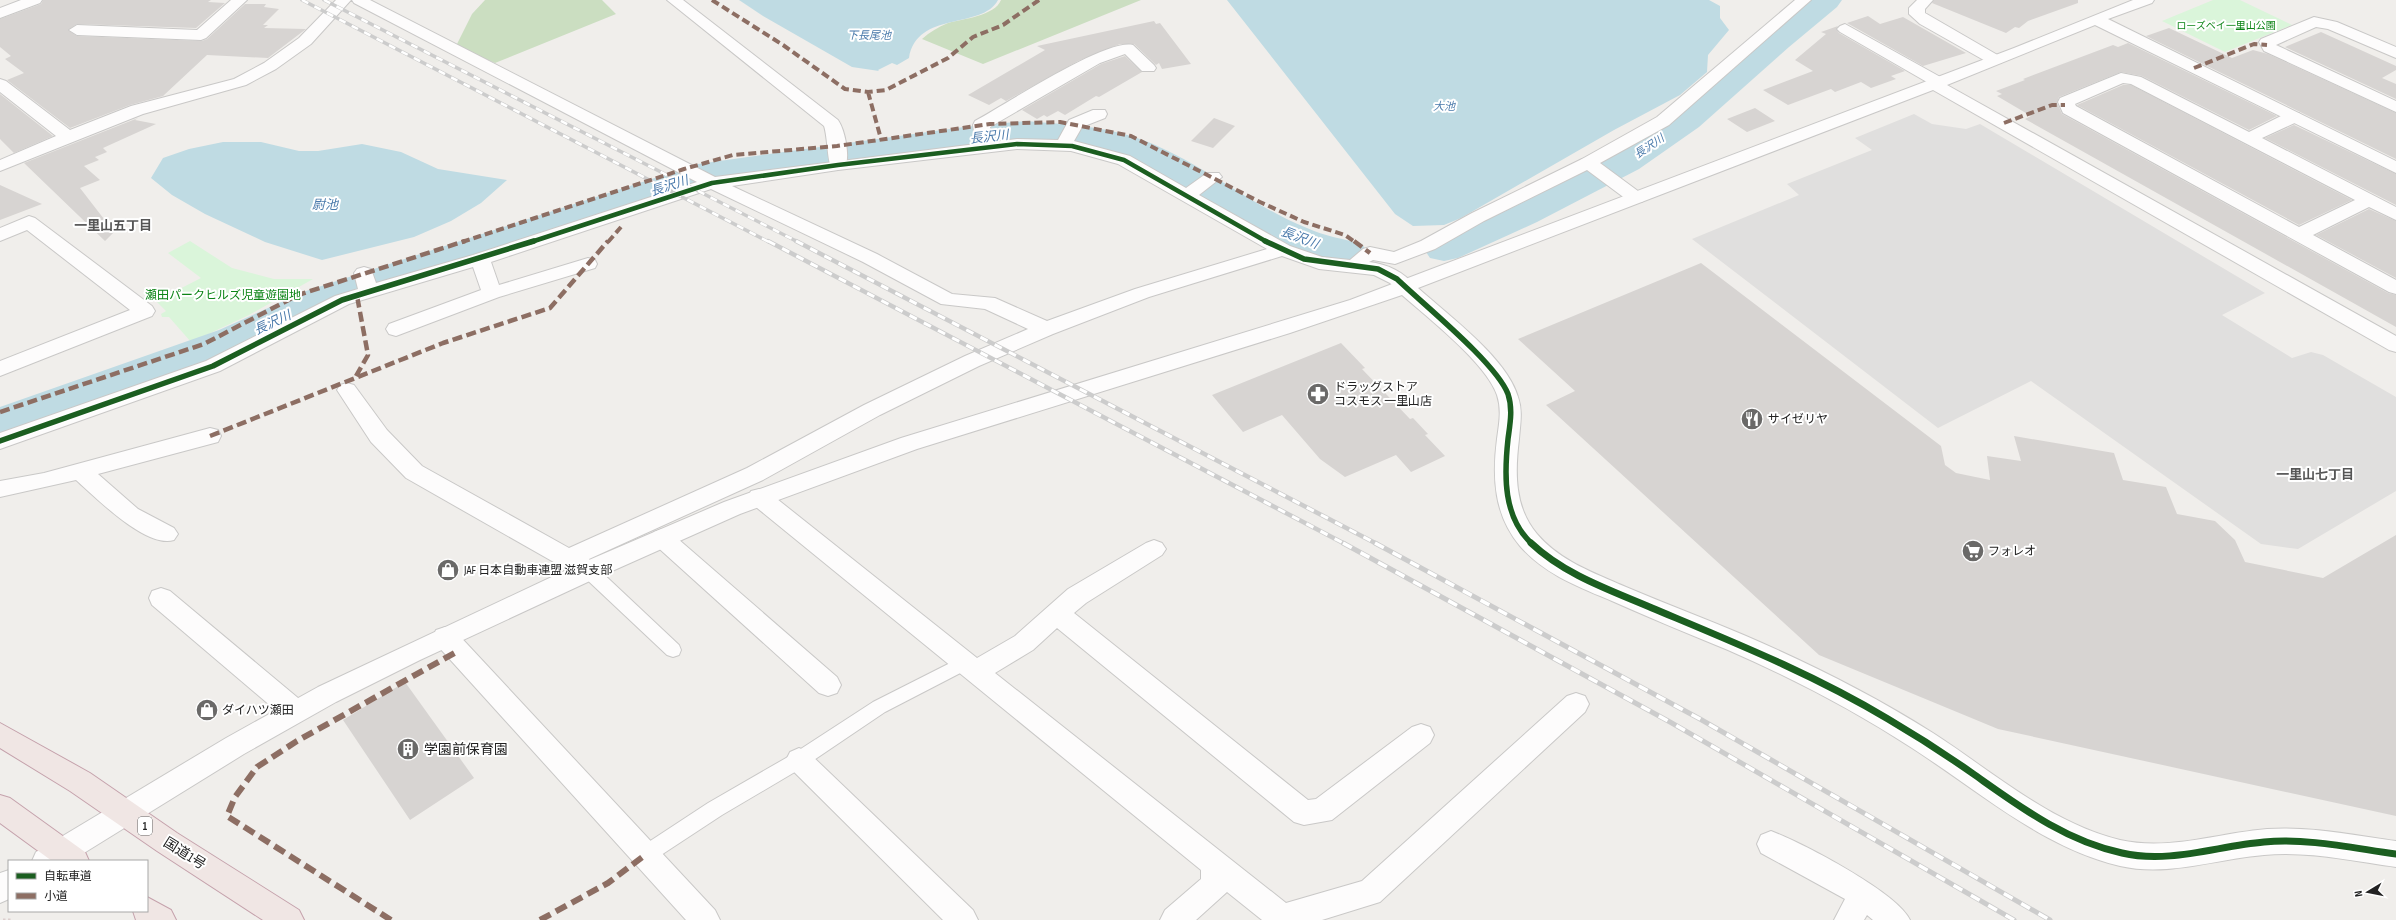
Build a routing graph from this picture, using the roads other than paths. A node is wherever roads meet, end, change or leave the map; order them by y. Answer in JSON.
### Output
{"nodes":[{"id":1,"x":35,"y":0,"type":"edge"},
{"id":2,"x":240,"y":0,"type":"edge"},
{"id":3,"x":344,"y":0,"type":"edge"},
{"id":4,"x":359,"y":0,"type":"edge"},
{"id":5,"x":674,"y":0,"type":"edge"},
{"id":6,"x":1804,"y":0,"type":"edge"},
{"id":7,"x":1926,"y":0,"type":"edge"},
{"id":8,"x":2148,"y":0,"type":"edge"},
{"id":9,"x":0,"y":13,"type":"edge"},
{"id":10,"x":2095,"y":19,"type":"junction"},
{"id":11,"x":1845,"y":29,"type":"dead end"},
{"id":12,"x":77,"y":30,"type":"dead end"},
{"id":13,"x":2396,"y":54,"type":"edge"},
{"id":14,"x":1995,"y":60,"type":"junction"},
{"id":15,"x":1148,"y":68,"type":"dead end"},
{"id":16,"x":1936,"y":83,"type":"junction"},
{"id":17,"x":0,"y":84,"type":"edge"},
{"id":18,"x":2396,"y":107,"type":"edge"},
{"id":19,"x":1100,"y":114,"type":"dead end"},
{"id":20,"x":2293,"y":117,"type":"junction"},
{"id":21,"x":68,"y":137,"type":"junction"},
{"id":22,"x":2249,"y":138,"type":"junction"},
{"id":23,"x":1064,"y":145,"type":"junction"},
{"id":24,"x":986,"y":148,"type":"junction"},
{"id":25,"x":1589,"y":164,"type":"junction"},
{"id":26,"x":838,"y":165,"type":"junction"},
{"id":27,"x":0,"y":166,"type":"edge"},
{"id":28,"x":2396,"y":168,"type":"edge"},
{"id":29,"x":1212,"y":177,"type":"dead end"},
{"id":30,"x":712,"y":183,"type":"junction"},
{"id":31,"x":1188,"y":195,"type":"junction"},
{"id":32,"x":1636,"y":198,"type":"junction"},
{"id":33,"x":2369,"y":200,"type":"junction"},
{"id":34,"x":643,"y":205,"type":"junction"},
{"id":35,"x":2396,"y":214,"type":"edge"},
{"id":36,"x":621,"y":227,"type":"dead end"},
{"id":37,"x":0,"y":235,"type":"edge"},
{"id":38,"x":2299,"y":235,"type":"junction"},
{"id":39,"x":1283,"y":250,"type":"junction"},
{"id":40,"x":480,"y":259,"type":"junction"},
{"id":41,"x":588,"y":264,"type":"dead end"},
{"id":42,"x":1355,"y":265,"type":"junction"},
{"id":43,"x":1405,"y":287,"type":"junction"},
{"id":44,"x":2396,"y":288,"type":"edge"},
{"id":45,"x":492,"y":293,"type":"junction"},
{"id":46,"x":396,"y":329,"type":"dead end"},
{"id":47,"x":1046,"y":329,"type":"junction"},
{"id":48,"x":2396,"y":345,"type":"edge"},
{"id":49,"x":0,"y":369,"type":"edge"},
{"id":50,"x":347,"y":390,"type":"dead end"},
{"id":51,"x":210,"y":436,"type":"dead end"},
{"id":52,"x":0,"y":441,"type":"edge"},
{"id":53,"x":80,"y":471,"type":"junction"},
{"id":54,"x":0,"y":489,"type":"edge"},
{"id":55,"x":759,"y":497,"type":"junction"},
{"id":56,"x":166,"y":534,"type":"dead end"},
{"id":57,"x":662,"y":538,"type":"junction"},
{"id":58,"x":1154,"y":549,"type":"dead end"},
{"id":59,"x":569,"y":558,"type":"junction"},
{"id":60,"x":589,"y":571,"type":"junction"},
{"id":61,"x":161,"y":598,"type":"dead end"},
{"id":62,"x":1057,"y":614,"type":"junction"},
{"id":63,"x":445,"y":637,"type":"junction"},
{"id":64,"x":673,"y":650,"type":"dead end"},
{"id":65,"x":970,"y":667,"type":"junction"},
{"id":66,"x":828,"y":685,"type":"dead end"},
{"id":67,"x":1576,"y":704,"type":"dead end"},
{"id":68,"x":295,"y":711,"type":"junction"},
{"id":69,"x":0,"y":734,"type":"edge"},
{"id":70,"x":1422,"y":735,"type":"dead end"},
{"id":71,"x":798,"y":760,"type":"junction"},
{"id":72,"x":0,"y":807,"type":"edge"},
{"id":73,"x":126,"y":813,"type":"junction"},
{"id":74,"x":1771,"y":844,"type":"dead end"},
{"id":75,"x":2396,"y":854,"type":"edge"},
{"id":76,"x":645,"y":855,"type":"junction"},
{"id":77,"x":61,"y":858,"type":"edge"},
{"id":78,"x":1214,"y":864,"type":"junction"},
{"id":79,"x":1863,"y":894,"type":"junction"},
{"id":80,"x":148,"y":912,"type":"edge"},
{"id":81,"x":161,"y":920,"type":"edge"},
{"id":82,"x":289,"y":920,"type":"edge"},
{"id":83,"x":705,"y":920,"type":"edge"},
{"id":84,"x":963,"y":920,"type":"edge"},
{"id":85,"x":1175,"y":920,"type":"edge"},
{"id":86,"x":1849,"y":920,"type":"edge"},
{"id":87,"x":1895,"y":920,"type":"edge"}],
"edges":[{"from":1,"to":9,"type":"street"},
{"from":2,"to":12,"type":"street"},
{"from":3,"to":21,"type":"street"},
{"from":4,"to":30,"type":"street"},
{"from":5,"to":26,"type":"street"},
{"from":6,"to":25,"type":"street"},
{"from":7,"to":14,"type":"street"},
{"from":8,"to":10,"type":"street"},
{"from":10,"to":14,"type":"street"},
{"from":10,"to":20,"type":"street"},
{"from":11,"to":16,"type":"street"},
{"from":13,"to":18,"type":"street"},
{"from":14,"to":16,"type":"street"},
{"from":15,"to":24,"type":"street"},
{"from":16,"to":32,"type":"street"},
{"from":16,"to":48,"type":"street"},
{"from":17,"to":21,"type":"street"},
{"from":19,"to":23,"type":"street"},
{"from":20,"to":22,"type":"street"},
{"from":20,"to":28,"type":"street"},
{"from":21,"to":27,"type":"street"},
{"from":22,"to":33,"type":"street"},
{"from":22,"to":38,"type":"street"},
{"from":23,"to":24,"type":"street"},
{"from":23,"to":31,"type":"street"},
{"from":24,"to":26,"type":"street"},
{"from":25,"to":32,"type":"street"},
{"from":25,"to":42,"type":"street"},
{"from":26,"to":30,"type":"street"},
{"from":29,"to":31,"type":"street"},
{"from":30,"to":34,"type":"street"},
{"from":30,"to":47,"type":"street"},
{"from":31,"to":39,"type":"street"},
{"from":32,"to":43,"type":"street"},
{"from":33,"to":35,"type":"street"},
{"from":33,"to":38,"type":"street"},
{"from":34,"to":36,"type":"street"},
{"from":34,"to":40,"type":"street"},
{"from":37,"to":49,"type":"street"},
{"from":38,"to":44,"type":"street"},
{"from":39,"to":42,"type":"street"},
{"from":39,"to":47,"type":"street"},
{"from":40,"to":45,"type":"street"},
{"from":40,"to":52,"type":"street"},
{"from":41,"to":45,"type":"street"},
{"from":42,"to":43,"type":"street"},
{"from":43,"to":55,"type":"street"},
{"from":43,"to":75,"type":"street"},
{"from":45,"to":46,"type":"street"},
{"from":47,"to":59,"type":"street"},
{"from":50,"to":59,"type":"street"},
{"from":51,"to":53,"type":"street"},
{"from":53,"to":54,"type":"street"},
{"from":53,"to":56,"type":"street"},
{"from":55,"to":57,"type":"street"},
{"from":55,"to":65,"type":"street"},
{"from":57,"to":60,"type":"street"},
{"from":57,"to":66,"type":"street"},
{"from":58,"to":62,"type":"street"},
{"from":59,"to":60,"type":"street"},
{"from":60,"to":63,"type":"street"},
{"from":60,"to":64,"type":"lane"},
{"from":61,"to":68,"type":"street"},
{"from":62,"to":65,"type":"street"},
{"from":62,"to":70,"type":"street"},
{"from":63,"to":68,"type":"street"},
{"from":63,"to":76,"type":"street"},
{"from":65,"to":71,"type":"lane"},
{"from":65,"to":78,"type":"street"},
{"from":67,"to":78,"type":"street"},
{"from":68,"to":73,"type":"street"},
{"from":69,"to":73,"type":"highway","name":"国道1号","number":"1"},
{"from":71,"to":76,"type":"lane"},
{"from":71,"to":84,"type":"street"},
{"from":72,"to":77,"type":"highway"},
{"from":73,"to":77,"type":"street"},
{"from":73,"to":82,"type":"highway","name":"国道1号","number":"1"},
{"from":74,"to":79,"type":"street"},
{"from":76,"to":83,"type":"street"},
{"from":78,"to":85,"type":"street"},
{"from":79,"to":86,"type":"street"},
{"from":79,"to":87,"type":"street"},
{"from":80,"to":81,"type":"highway"}]}
